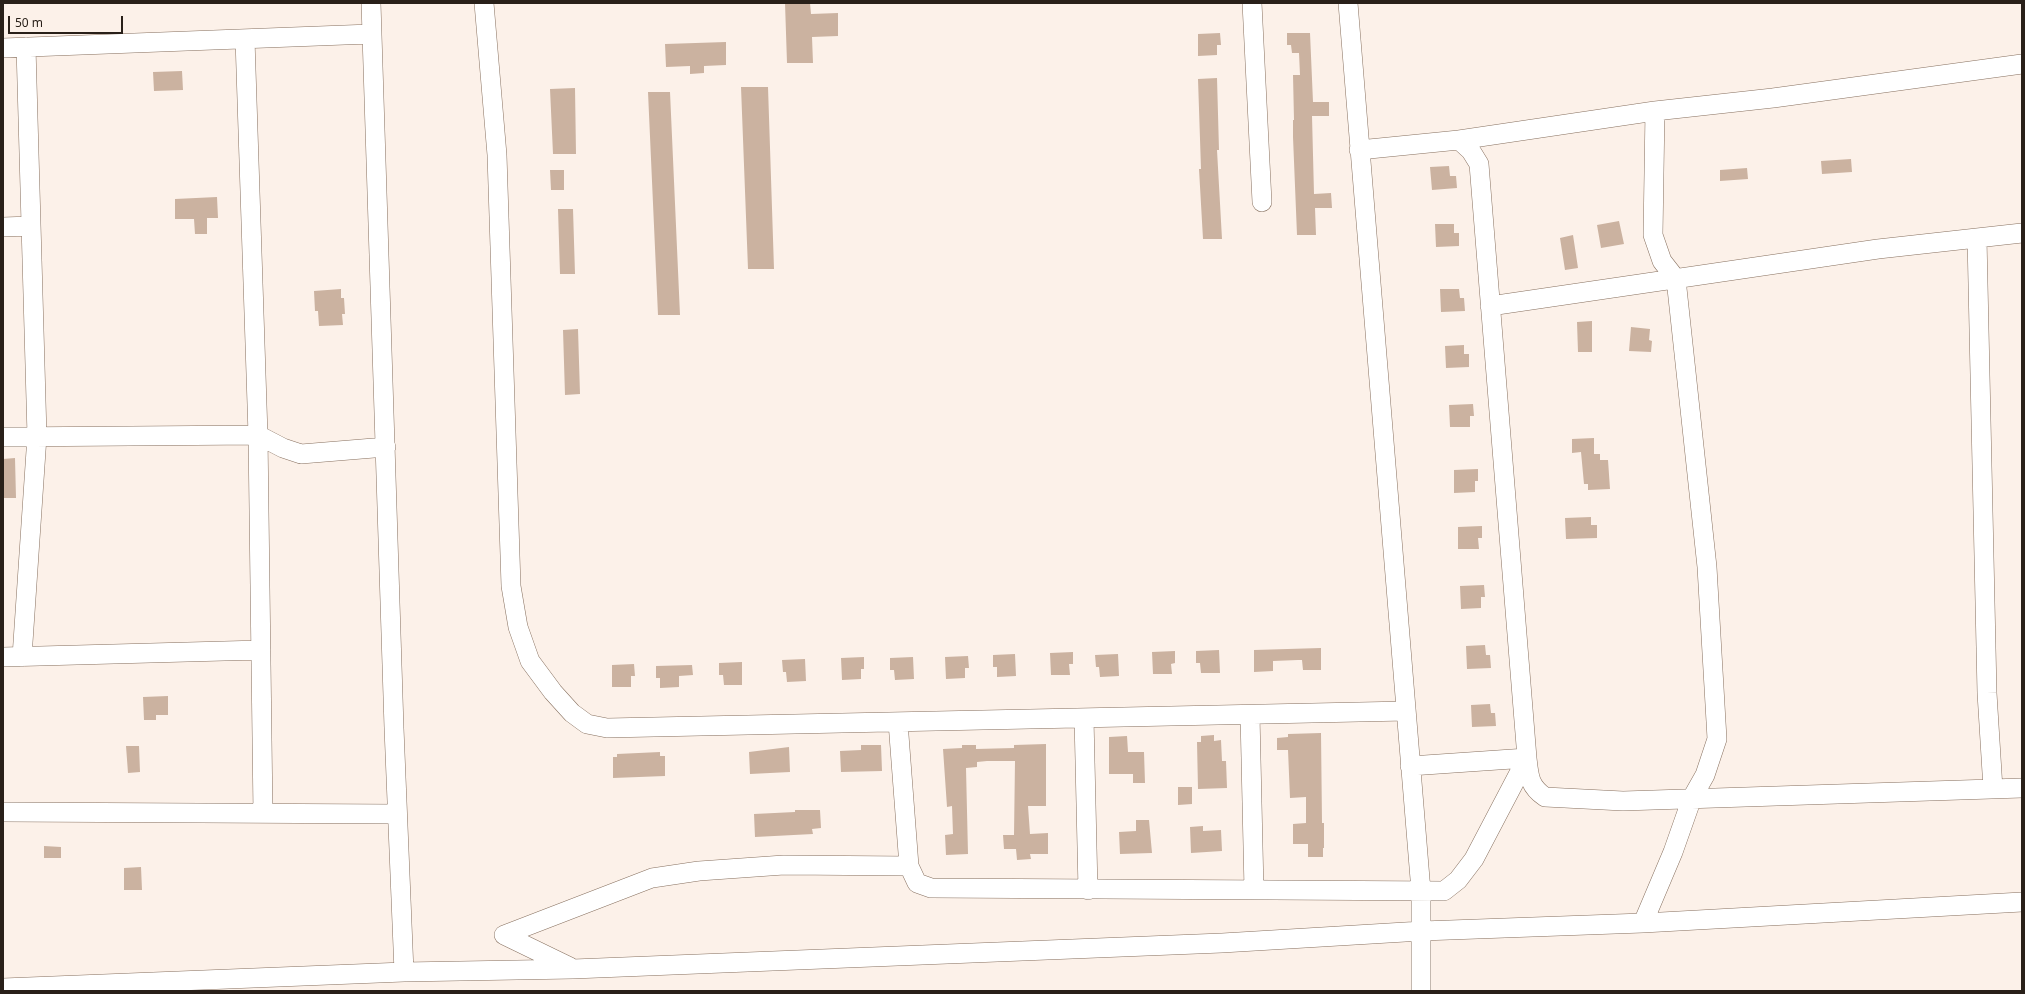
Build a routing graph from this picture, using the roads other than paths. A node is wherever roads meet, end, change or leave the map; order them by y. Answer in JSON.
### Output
{"nodes":[{"id":1,"x":371,"y":3,"type":"edge"},
{"id":2,"x":484,"y":3,"type":"edge"},
{"id":3,"x":1252,"y":3,"type":"edge"},
{"id":4,"x":1348,"y":3,"type":"edge"},
{"id":5,"x":372,"y":34,"type":"junction"},
{"id":6,"x":245,"y":39,"type":"junction"},
{"id":7,"x":26,"y":47,"type":"junction"},
{"id":8,"x":3,"y":48,"type":"edge"},
{"id":9,"x":2022,"y":64,"type":"edge"},
{"id":10,"x":1655,"y":111,"type":"junction"},
{"id":11,"x":1459,"y":140,"type":"junction"},
{"id":12,"x":1360,"y":150,"type":"junction"},
{"id":13,"x":1262,"y":202,"type":"dead end"},
{"id":14,"x":31,"y":226,"type":"junction"},
{"id":15,"x":3,"y":227,"type":"edge"},
{"id":16,"x":2022,"y":234,"type":"edge"},
{"id":17,"x":1977,"y":238,"type":"junction"},
{"id":18,"x":1676,"y":279,"type":"junction"},
{"id":19,"x":1490,"y":306,"type":"junction"},
{"id":20,"x":258,"y":434,"type":"junction"},
{"id":21,"x":37,"y":436,"type":"junction"},
{"id":22,"x":3,"y":437,"type":"edge"},
{"id":23,"x":386,"y":447,"type":"junction"},
{"id":24,"x":261,"y":650,"type":"junction"},
{"id":25,"x":3,"y":657,"type":"edge"},
{"id":26,"x":22,"y":657,"type":"junction"},
{"id":27,"x":1406,"y":711,"type":"junction"},
{"id":28,"x":1250,"y":715,"type":"junction"},
{"id":29,"x":1084,"y":718,"type":"junction"},
{"id":30,"x":898,"y":722,"type":"junction"},
{"id":31,"x":1527,"y":758,"type":"junction"},
{"id":32,"x":1410,"y":766,"type":"junction"},
{"id":33,"x":2022,"y":788,"type":"edge"},
{"id":34,"x":1993,"y":789,"type":"junction"},
{"id":35,"x":1692,"y":798,"type":"junction"},
{"id":36,"x":3,"y":812,"type":"edge"},
{"id":37,"x":263,"y":813,"type":"junction"},
{"id":38,"x":397,"y":814,"type":"junction"},
{"id":39,"x":909,"y":866,"type":"junction"},
{"id":40,"x":1088,"y":890,"type":"junction"},
{"id":41,"x":1254,"y":890,"type":"junction"},
{"id":42,"x":1421,"y":891,"type":"junction"},
{"id":43,"x":2022,"y":902,"type":"edge"},
{"id":44,"x":1643,"y":923,"type":"junction"},
{"id":45,"x":1422,"y":931,"type":"junction"},
{"id":46,"x":573,"y":969,"type":"junction"},
{"id":47,"x":404,"y":972,"type":"junction"},
{"id":48,"x":355,"y":983,"type":"edge"},
{"id":49,"x":3,"y":988,"type":"edge"},
{"id":50,"x":1422,"y":991,"type":"edge"}],
"edges":[{"from":1,"to":5,"type":"street"},
{"from":2,"to":30,"type":"street"},
{"from":3,"to":13,"type":"street"},
{"from":4,"to":12,"type":"street"},
{"from":5,"to":6,"type":"street"},
{"from":5,"to":23,"type":"street"},
{"from":6,"to":7,"type":"street"},
{"from":6,"to":20,"type":"street"},
{"from":7,"to":8,"type":"street"},
{"from":7,"to":14,"type":"street"},
{"from":9,"to":10,"type":"street"},
{"from":10,"to":11,"type":"street"},
{"from":10,"to":18,"type":"street"},
{"from":11,"to":12,"type":"street"},
{"from":11,"to":19,"type":"street"},
{"from":12,"to":27,"type":"street"},
{"from":14,"to":15,"type":"street"},
{"from":14,"to":21,"type":"street"},
{"from":16,"to":17,"type":"street"},
{"from":17,"to":18,"type":"street"},
{"from":17,"to":34,"type":"street"},
{"from":18,"to":19,"type":"street"},
{"from":18,"to":35,"type":"street"},
{"from":19,"to":31,"type":"street"},
{"from":20,"to":21,"type":"street"},
{"from":20,"to":23,"type":"street"},
{"from":20,"to":24,"type":"street"},
{"from":21,"to":22,"type":"street"},
{"from":21,"to":26,"type":"street"},
{"from":23,"to":38,"type":"street"},
{"from":24,"to":26,"type":"street"},
{"from":24,"to":37,"type":"street"},
{"from":25,"to":26,"type":"street"},
{"from":27,"to":28,"type":"street"},
{"from":27,"to":32,"type":"street"},
{"from":28,"to":29,"type":"street"},
{"from":28,"to":41,"type":"street"},
{"from":29,"to":30,"type":"street"},
{"from":29,"to":40,"type":"street"},
{"from":30,"to":39,"type":"street"},
{"from":31,"to":32,"type":"street"},
{"from":31,"to":35,"type":"street"},
{"from":31,"to":42,"type":"street"},
{"from":32,"to":42,"type":"street"},
{"from":33,"to":34,"type":"street"},
{"from":34,"to":35,"type":"street"},
{"from":35,"to":44,"type":"street"},
{"from":36,"to":37,"type":"street"},
{"from":37,"to":38,"type":"street"},
{"from":38,"to":47,"type":"street"},
{"from":39,"to":40,"type":"street"},
{"from":39,"to":46,"type":"street"},
{"from":40,"to":41,"type":"street"},
{"from":41,"to":42,"type":"street"},
{"from":42,"to":45,"type":"street"},
{"from":43,"to":44,"type":"street"},
{"from":44,"to":45,"type":"street"},
{"from":45,"to":46,"type":"street"},
{"from":45,"to":50,"type":"street"},
{"from":46,"to":47,"type":"street"},
{"from":47,"to":48,"type":"street"},
{"from":48,"to":49,"type":"street"}]}
